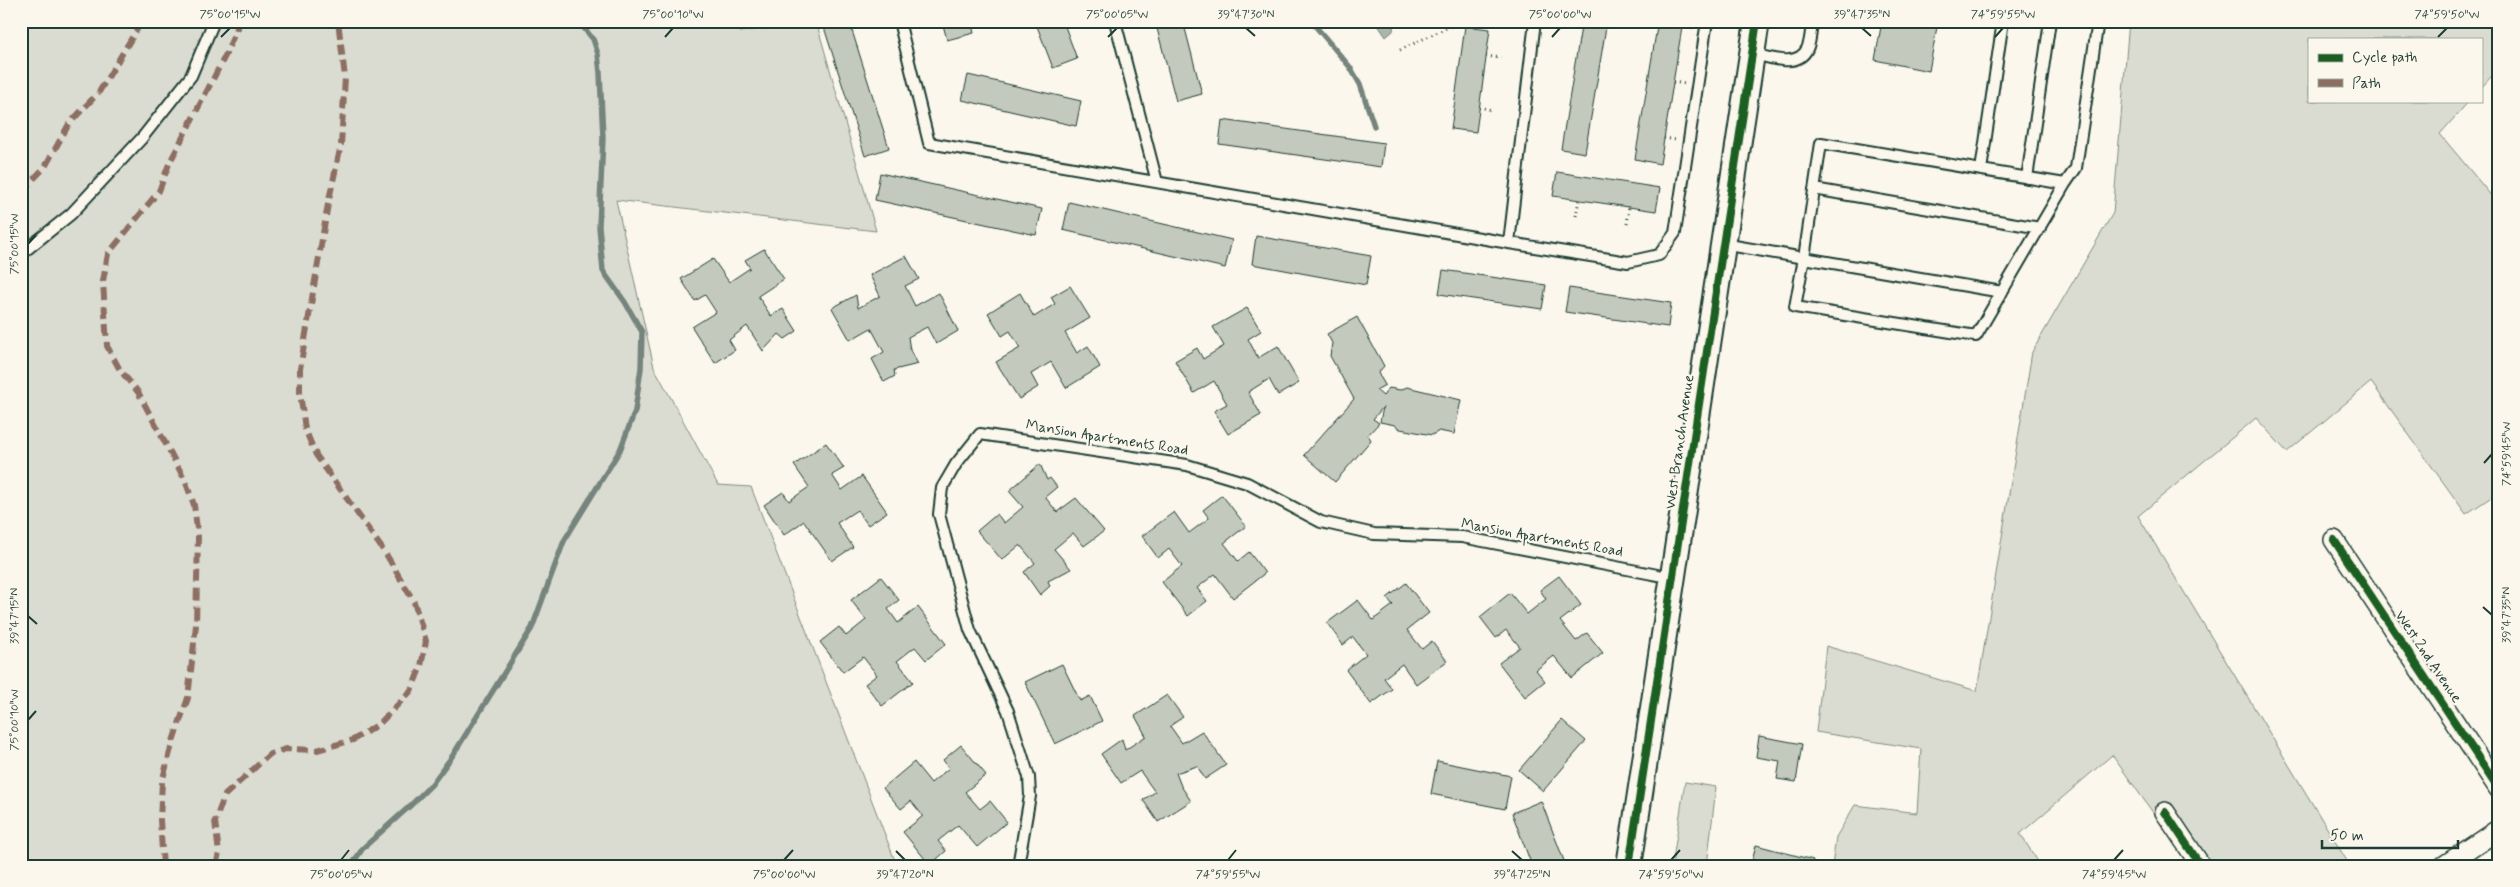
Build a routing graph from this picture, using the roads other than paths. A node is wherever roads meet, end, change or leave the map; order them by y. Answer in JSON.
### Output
{"nodes":[{"id":1,"x":214,"y":21,"type":"edge"},
{"id":2,"x":899,"y":21,"type":"edge"},
{"id":3,"x":1115,"y":21,"type":"edge"},
{"id":4,"x":1535,"y":21,"type":"edge"},
{"id":5,"x":1707,"y":21,"type":"edge"},
{"id":6,"x":1757,"y":21,"type":"edge"},
{"id":7,"x":1812,"y":21,"type":"edge"},
{"id":8,"x":2003,"y":21,"type":"edge"},
{"id":9,"x":2050,"y":21,"type":"edge"},
{"id":10,"x":2098,"y":21,"type":"edge"},
{"id":11,"x":1753,"y":54,"type":"junction"},
{"id":12,"x":1981,"y":170,"type":"junction"},
{"id":13,"x":2027,"y":178,"type":"junction"},
{"id":14,"x":1157,"y":182,"type":"junction"},
{"id":15,"x":2065,"y":184,"type":"junction"},
{"id":16,"x":1814,"y":189,"type":"junction"},
{"id":17,"x":2040,"y":228,"type":"junction"},
{"id":18,"x":1509,"y":243,"type":"junction"},
{"id":19,"x":1723,"y":244,"type":"junction"},
{"id":20,"x":21,"y":254,"type":"edge"},
{"id":21,"x":1804,"y":258,"type":"junction"},
{"id":22,"x":2002,"y":292,"type":"junction"},
{"id":23,"x":2334,"y":540,"type":"dead end"},
{"id":24,"x":1674,"y":578,"type":"junction"},
{"id":25,"x":2499,"y":789,"type":"edge"},
{"id":26,"x":2166,"y":812,"type":"dead end"},
{"id":27,"x":2499,"y":829,"type":"edge"},
{"id":28,"x":1018,"y":866,"type":"edge"},
{"id":29,"x":1630,"y":866,"type":"edge"},
{"id":30,"x":2201,"y":866,"type":"edge"},
{"id":31,"x":2444,"y":866,"type":"edge"}],
"edges":[{"from":1,"to":20,"type":"lane"},
{"from":2,"to":14,"type":"lane"},
{"from":3,"to":14,"type":"lane"},
{"from":4,"to":18,"type":"lane"},
{"from":5,"to":18,"type":"lane"},
{"from":6,"to":11,"type":"street","name":"West Branch Avenue"},
{"from":7,"to":11,"type":"lane"},
{"from":8,"to":12,"type":"lane"},
{"from":9,"to":13,"type":"lane"},
{"from":10,"to":15,"type":"lane"},
{"from":11,"to":19,"type":"street","name":"West Branch Avenue"},
{"from":12,"to":13,"type":"lane"},
{"from":12,"to":16,"type":"lane"},
{"from":13,"to":15,"type":"lane"},
{"from":14,"to":18,"type":"lane"},
{"from":15,"to":17,"type":"lane"},
{"from":16,"to":17,"type":"lane"},
{"from":16,"to":21,"type":"lane"},
{"from":17,"to":22,"type":"lane"},
{"from":19,"to":21,"type":"lane"},
{"from":19,"to":24,"type":"street","name":"West Branch Avenue"},
{"from":21,"to":22,"type":"lane"},
{"from":21,"to":22,"type":"lane"},
{"from":23,"to":25,"type":"street","name":"West 2nd Avenue"},
{"from":24,"to":28,"type":"lane","name":"Mansion Apartments Road"},
{"from":24,"to":29,"type":"street","name":"West Branch Avenue"},
{"from":26,"to":30,"type":"street"},
{"from":27,"to":31,"type":"street"}]}
